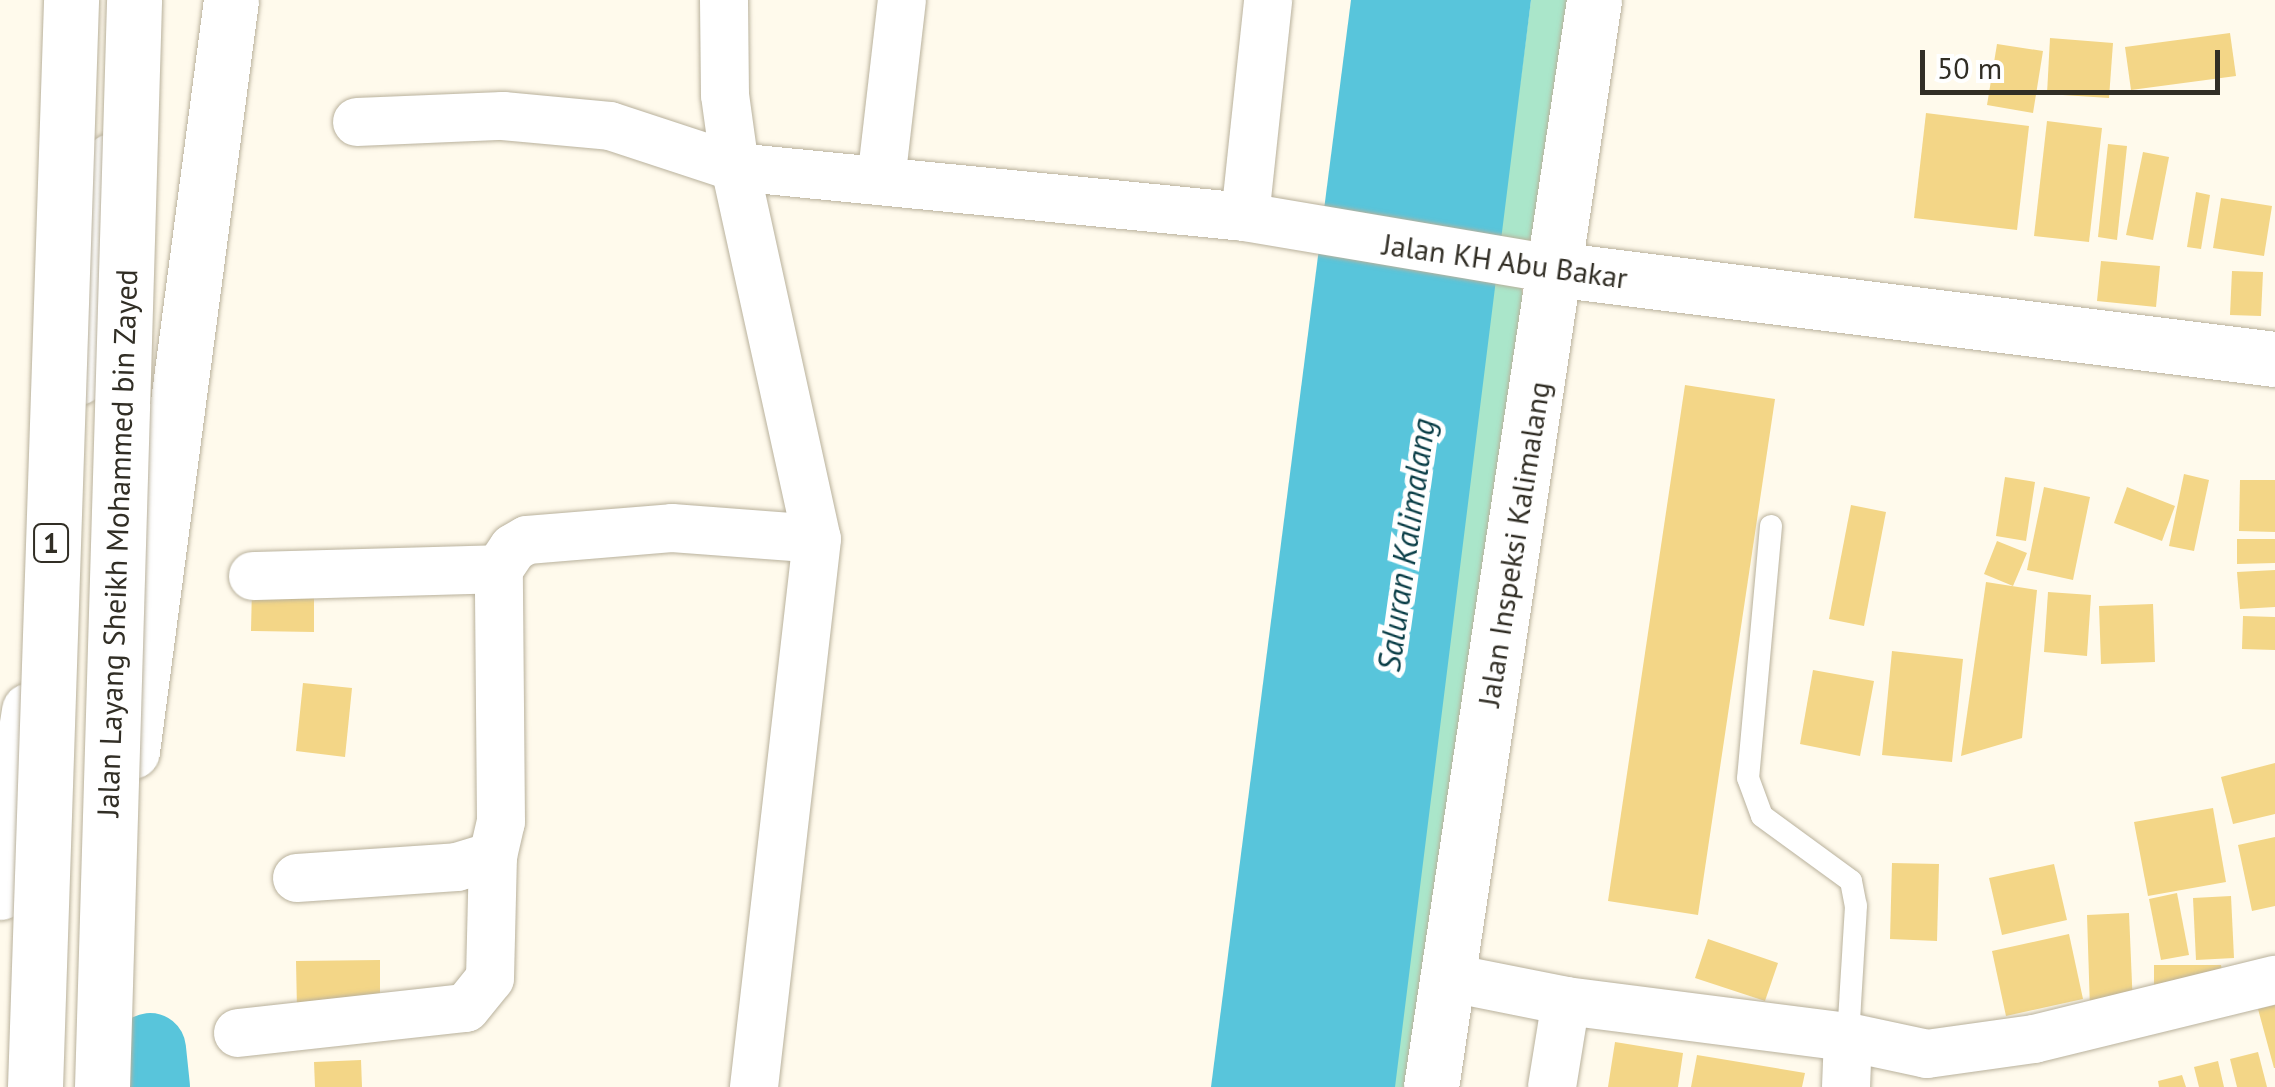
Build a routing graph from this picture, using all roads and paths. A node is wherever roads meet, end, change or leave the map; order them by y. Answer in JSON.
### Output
{"nodes":[{"id":1,"x":71,"y":0,"type":"edge"},
{"id":2,"x":136,"y":0,"type":"edge"},
{"id":3,"x":231,"y":0,"type":"edge"},
{"id":4,"x":724,"y":0,"type":"edge"},
{"id":5,"x":902,"y":0,"type":"edge"},
{"id":6,"x":1268,"y":0,"type":"edge"},
{"id":7,"x":1594,"y":0,"type":"edge"},
{"id":8,"x":357,"y":122,"type":"dead end"},
{"id":9,"x":735,"y":167,"type":"junction"},
{"id":10,"x":881,"y":181,"type":"junction"},
{"id":11,"x":1245,"y":217,"type":"junction"},
{"id":12,"x":1529,"y":265,"type":"junction"},
{"id":13,"x":2275,"y":360,"type":"edge"},
{"id":14,"x":1770,"y":526,"type":"dead end"},
{"id":15,"x":817,"y":539,"type":"junction"},
{"id":16,"x":499,"y":569,"type":"junction"},
{"id":17,"x":253,"y":576,"type":"dead end"},
{"id":18,"x":493,"y":856,"type":"junction"},
{"id":19,"x":297,"y":878,"type":"dead end"},
{"id":20,"x":0,"y":892,"type":"edge"},
{"id":21,"x":1446,"y":977,"type":"junction"},
{"id":22,"x":2275,"y":980,"type":"edge"},
{"id":23,"x":1566,"y":1002,"type":"junction"},
{"id":24,"x":238,"y":1033,"type":"dead end"},
{"id":25,"x":1848,"y":1037,"type":"junction"},
{"id":26,"x":36,"y":1087,"type":"edge"},
{"id":27,"x":105,"y":1087,"type":"edge"},
{"id":28,"x":754,"y":1087,"type":"edge"},
{"id":29,"x":1432,"y":1087,"type":"edge"},
{"id":30,"x":1552,"y":1087,"type":"edge"},
{"id":31,"x":1846,"y":1087,"type":"edge"}],
"edges":[{"from":1,"to":26,"type":"main road","number":"1","bridge":true},
{"from":2,"to":20,"type":"main road","number":"1"},
{"from":2,"to":27,"type":"main road","name":"Jalan Layang Sheikh Mohammed bin Zayed","number":"1","bridge":true},
{"from":3,"to":27,"type":"main road"},
{"from":4,"to":9,"type":"street"},
{"from":5,"to":10,"type":"street"},
{"from":6,"to":11,"type":"street"},
{"from":7,"to":12,"type":"main road","name":"Jalan Inspeksi Kalimalang"},
{"from":8,"to":9,"type":"street","name":"Jalan KH Abu Bakar"},
{"from":9,"to":10,"type":"street","name":"Jalan KH Abu Bakar"},
{"from":9,"to":15,"type":"street"},
{"from":10,"to":11,"type":"street","name":"Jalan KH Abu Bakar"},
{"from":11,"to":12,"type":"street","name":"Jalan KH Abu Bakar"},
{"from":12,"to":13,"type":"main road","name":"Jalan KH Abu Bakar"},
{"from":12,"to":21,"type":"main road","name":"Jalan Inspeksi Kalimalang"},
{"from":14,"to":25,"type":"lane"},
{"from":15,"to":16,"type":"street"},
{"from":15,"to":28,"type":"street"},
{"from":16,"to":17,"type":"street"},
{"from":16,"to":18,"type":"street"},
{"from":18,"to":19,"type":"street"},
{"from":18,"to":24,"type":"street"},
{"from":21,"to":23,"type":"street"},
{"from":21,"to":29,"type":"main road","name":"Jalan Inspeksi Kalimalang"},
{"from":22,"to":25,"type":"street"},
{"from":23,"to":25,"type":"street"},
{"from":23,"to":30,"type":"street"},
{"from":25,"to":31,"type":"street"}]}
